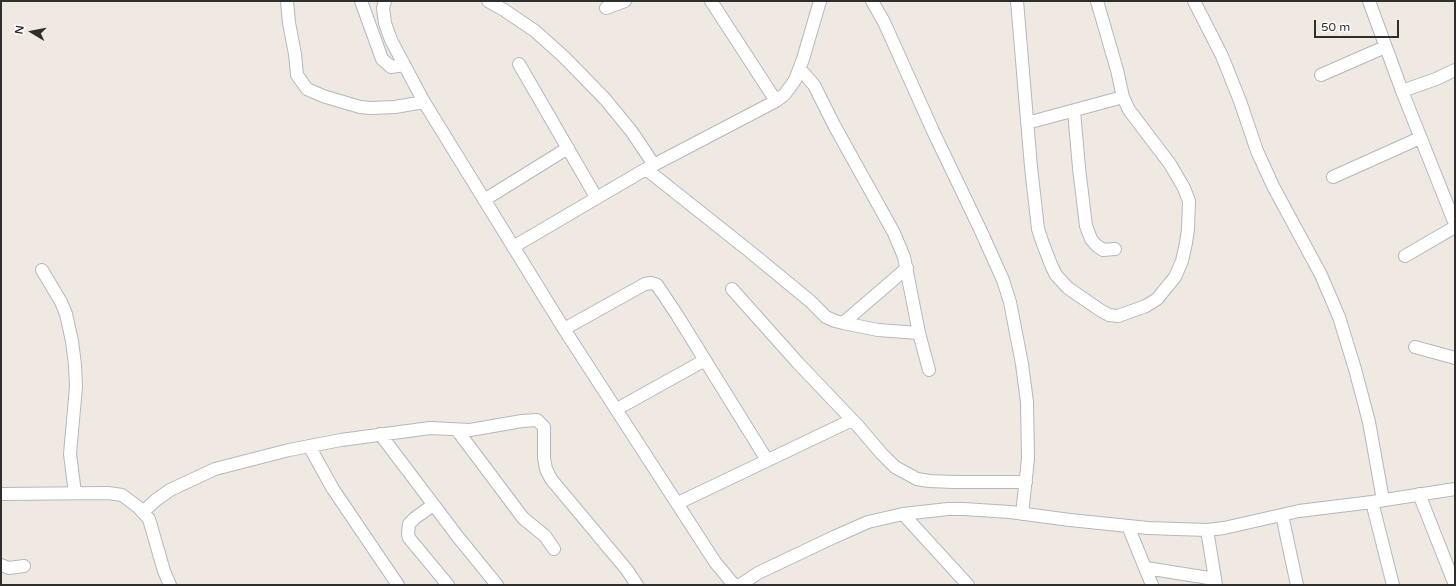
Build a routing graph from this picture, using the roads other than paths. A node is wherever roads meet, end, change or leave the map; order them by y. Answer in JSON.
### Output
{"nodes":[{"id":1,"x":287,"y":1,"type":"edge"},
{"id":2,"x":361,"y":1,"type":"edge"},
{"id":3,"x":385,"y":1,"type":"edge"},
{"id":4,"x":488,"y":1,"type":"edge"},
{"id":5,"x":625,"y":1,"type":"edge"},
{"id":6,"x":710,"y":1,"type":"edge"},
{"id":7,"x":820,"y":1,"type":"edge"},
{"id":8,"x":872,"y":1,"type":"edge"},
{"id":9,"x":1018,"y":1,"type":"edge"},
{"id":10,"x":1097,"y":1,"type":"edge"},
{"id":11,"x":1194,"y":1,"type":"edge"},
{"id":12,"x":1369,"y":1,"type":"edge"},
{"id":13,"x":606,"y":8,"type":"dead end"},
{"id":14,"x":1385,"y":47,"type":"junction"},
{"id":15,"x":519,"y":64,"type":"dead end"},
{"id":16,"x":404,"y":65,"type":"junction"},
{"id":17,"x":800,"y":69,"type":"junction"},
{"id":18,"x":1455,"y":70,"type":"edge"},
{"id":19,"x":1321,"y":75,"type":"dead end"},
{"id":20,"x":1402,"y":91,"type":"junction"},
{"id":21,"x":1123,"y":97,"type":"junction"},
{"id":22,"x":424,"y":102,"type":"junction"},
{"id":23,"x":776,"y":102,"type":"junction"},
{"id":24,"x":1074,"y":111,"type":"junction"},
{"id":25,"x":1027,"y":123,"type":"junction"},
{"id":26,"x":1420,"y":138,"type":"junction"},
{"id":27,"x":568,"y":148,"type":"junction"},
{"id":28,"x":650,"y":167,"type":"junction"},
{"id":29,"x":1333,"y":178,"type":"dead end"},
{"id":30,"x":596,"y":197,"type":"junction"},
{"id":31,"x":484,"y":200,"type":"junction"},
{"id":32,"x":1455,"y":224,"type":"edge"},
{"id":33,"x":1455,"y":227,"type":"edge"},
{"id":34,"x":513,"y":247,"type":"junction"},
{"id":35,"x":1115,"y":249,"type":"dead end"},
{"id":36,"x":1405,"y":256,"type":"dead end"},
{"id":37,"x":907,"y":268,"type":"junction"},
{"id":38,"x":42,"y":270,"type":"dead end"},
{"id":39,"x":732,"y":289,"type":"dead end"},
{"id":40,"x":843,"y":323,"type":"junction"},
{"id":41,"x":564,"y":329,"type":"junction"},
{"id":42,"x":919,"y":333,"type":"junction"},
{"id":43,"x":1415,"y":347,"type":"dead end"},
{"id":44,"x":1455,"y":358,"type":"edge"},
{"id":45,"x":704,"y":360,"type":"junction"},
{"id":46,"x":929,"y":370,"type":"dead end"},
{"id":47,"x":616,"y":409,"type":"junction"},
{"id":48,"x":852,"y":420,"type":"junction"},
{"id":49,"x":457,"y":430,"type":"junction"},
{"id":50,"x":380,"y":434,"type":"junction"},
{"id":51,"x":309,"y":446,"type":"junction"},
{"id":52,"x":766,"y":460,"type":"junction"},
{"id":53,"x":1026,"y":482,"type":"junction"},
{"id":54,"x":1455,"y":489,"type":"edge"},
{"id":55,"x":75,"y":493,"type":"junction"},
{"id":56,"x":1,"y":494,"type":"edge"},
{"id":57,"x":1419,"y":494,"type":"junction"},
{"id":58,"x":1377,"y":501,"type":"junction"},
{"id":59,"x":678,"y":503,"type":"junction"},
{"id":60,"x":434,"y":505,"type":"junction"},
{"id":61,"x":144,"y":511,"type":"junction"},
{"id":62,"x":903,"y":514,"type":"junction"},
{"id":63,"x":1022,"y":514,"type":"junction"},
{"id":64,"x":1282,"y":515,"type":"junction"},
{"id":65,"x":1128,"y":526,"type":"junction"},
{"id":66,"x":1207,"y":530,"type":"junction"},
{"id":67,"x":554,"y":549,"type":"dead end"},
{"id":68,"x":1,"y":565,"type":"edge"},
{"id":69,"x":24,"y":566,"type":"dead end"},
{"id":70,"x":1146,"y":568,"type":"junction"},
{"id":71,"x":1215,"y":582,"type":"edge"},
{"id":72,"x":170,"y":585,"type":"edge"},
{"id":73,"x":398,"y":585,"type":"edge"},
{"id":74,"x":448,"y":585,"type":"edge"},
{"id":75,"x":497,"y":585,"type":"edge"},
{"id":76,"x":637,"y":585,"type":"edge"},
{"id":77,"x":734,"y":585,"type":"edge"},
{"id":78,"x":740,"y":585,"type":"edge"},
{"id":79,"x":968,"y":585,"type":"edge"},
{"id":80,"x":1152,"y":585,"type":"edge"},
{"id":81,"x":1297,"y":585,"type":"edge"},
{"id":82,"x":1393,"y":585,"type":"edge"},
{"id":83,"x":1455,"y":585,"type":"edge"}],
"edges":[{"from":1,"to":22,"type":"street"},
{"from":2,"to":16,"type":"street"},
{"from":3,"to":16,"type":"street"},
{"from":4,"to":28,"type":"street"},
{"from":5,"to":13,"type":"street"},
{"from":6,"to":23,"type":"street"},
{"from":7,"to":17,"type":"street"},
{"from":8,"to":53,"type":"street"},
{"from":9,"to":25,"type":"street"},
{"from":10,"to":21,"type":"street"},
{"from":11,"to":58,"type":"street"},
{"from":12,"to":14,"type":"street"},
{"from":14,"to":19,"type":"street"},
{"from":14,"to":20,"type":"street"},
{"from":15,"to":27,"type":"street"},
{"from":16,"to":22,"type":"street"},
{"from":17,"to":23,"type":"street"},
{"from":17,"to":37,"type":"street"},
{"from":18,"to":20,"type":"street"},
{"from":20,"to":26,"type":"street"},
{"from":21,"to":24,"type":"street"},
{"from":21,"to":25,"type":"street"},
{"from":22,"to":31,"type":"street"},
{"from":23,"to":28,"type":"street"},
{"from":24,"to":25,"type":"street"},
{"from":24,"to":35,"type":"street"},
{"from":26,"to":29,"type":"street"},
{"from":26,"to":32,"type":"street"},
{"from":27,"to":30,"type":"street"},
{"from":27,"to":31,"type":"street"},
{"from":28,"to":30,"type":"street"},
{"from":28,"to":40,"type":"street"},
{"from":30,"to":34,"type":"street"},
{"from":31,"to":34,"type":"street"},
{"from":33,"to":36,"type":"street"},
{"from":34,"to":41,"type":"street"},
{"from":37,"to":40,"type":"street"},
{"from":37,"to":42,"type":"street"},
{"from":38,"to":55,"type":"street"},
{"from":39,"to":48,"type":"street"},
{"from":40,"to":42,"type":"street"},
{"from":41,"to":45,"type":"street"},
{"from":41,"to":47,"type":"street"},
{"from":42,"to":46,"type":"street"},
{"from":43,"to":44,"type":"street"},
{"from":45,"to":47,"type":"street"},
{"from":45,"to":52,"type":"street"},
{"from":47,"to":59,"type":"street"},
{"from":48,"to":52,"type":"street"},
{"from":48,"to":53,"type":"street"},
{"from":49,"to":50,"type":"street"},
{"from":49,"to":67,"type":"street"},
{"from":49,"to":76,"type":"street"},
{"from":50,"to":51,"type":"street"},
{"from":50,"to":60,"type":"street"},
{"from":51,"to":61,"type":"street"},
{"from":51,"to":73,"type":"street"},
{"from":52,"to":59,"type":"street"},
{"from":53,"to":63,"type":"street"},
{"from":54,"to":57,"type":"street"},
{"from":55,"to":56,"type":"street"},
{"from":55,"to":61,"type":"street"},
{"from":57,"to":58,"type":"street"},
{"from":57,"to":83,"type":"street"},
{"from":58,"to":64,"type":"street"},
{"from":58,"to":82,"type":"street"},
{"from":59,"to":77,"type":"street"},
{"from":60,"to":74,"type":"street"},
{"from":60,"to":75,"type":"street"},
{"from":61,"to":72,"type":"street"},
{"from":62,"to":63,"type":"street"},
{"from":62,"to":78,"type":"street"},
{"from":62,"to":79,"type":"street"},
{"from":63,"to":65,"type":"street"},
{"from":64,"to":66,"type":"street"},
{"from":64,"to":81,"type":"street"},
{"from":65,"to":66,"type":"street"},
{"from":65,"to":70,"type":"street"},
{"from":66,"to":71,"type":"street"},
{"from":68,"to":69,"type":"street"},
{"from":70,"to":71,"type":"street"},
{"from":70,"to":80,"type":"street"}]}
